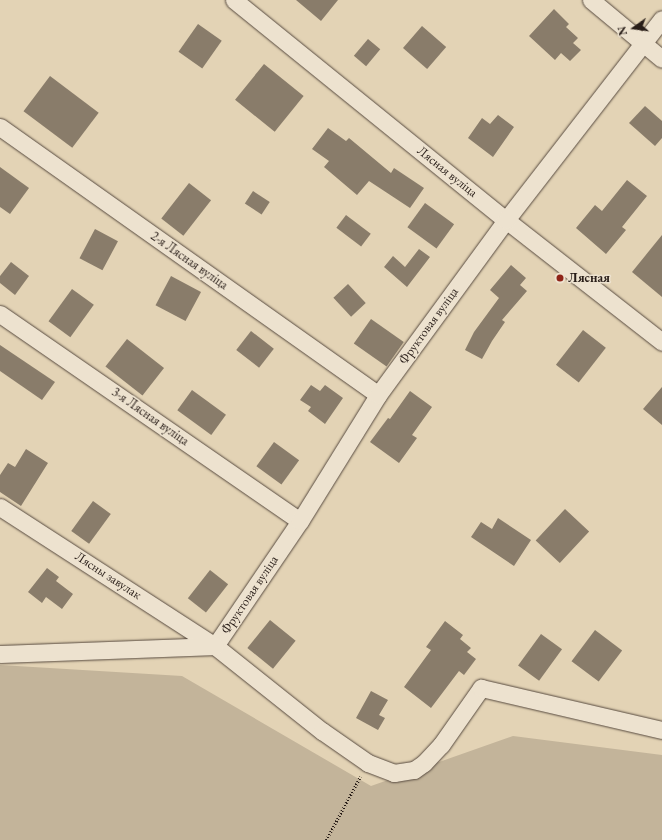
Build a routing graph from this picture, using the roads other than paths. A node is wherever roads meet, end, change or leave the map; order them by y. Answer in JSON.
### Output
{"nodes":[{"id":1,"x":234,"y":0,"type":"edge"},
{"id":2,"x":591,"y":0,"type":"edge"},
{"id":3,"x":662,"y":19,"type":"edge"},
{"id":4,"x":642,"y":43,"type":"junction"},
{"id":5,"x":662,"y":59,"type":"edge"},
{"id":6,"x":0,"y":127,"type":"edge"},
{"id":7,"x":506,"y":220,"type":"junction"},
{"id":8,"x":0,"y":314,"type":"edge"},
{"id":9,"x":662,"y":342,"type":"edge"},
{"id":10,"x":378,"y":394,"type":"junction"},
{"id":11,"x":0,"y":507,"type":"edge"},
{"id":12,"x":300,"y":521,"type":"junction"},
{"id":13,"x":216,"y":646,"type":"junction"},
{"id":14,"x":0,"y":654,"type":"edge"},
{"id":15,"x":662,"y":730,"type":"edge"}],
"edges":[{"from":1,"to":7,"type":"street","name":"Лясная вуліца"},
{"from":2,"to":4,"type":"street"},
{"from":3,"to":4,"type":"street","name":"Фруктовая вуліца"},
{"from":4,"to":5,"type":"street"},
{"from":4,"to":7,"type":"street","name":"Фруктовая вуліца"},
{"from":6,"to":10,"type":"street","name":"2-я Лясная вуліца"},
{"from":7,"to":9,"type":"street","name":"Лясная вуліца"},
{"from":7,"to":10,"type":"street","name":"Фруктовая вуліца"},
{"from":8,"to":12,"type":"street","name":"3-я Лясная вуліца"},
{"from":10,"to":12,"type":"street","name":"Фруктовая вуліца"},
{"from":11,"to":13,"type":"street","name":"Лясны завулак"},
{"from":12,"to":13,"type":"street","name":"Фруктовая вуліца"},
{"from":13,"to":14,"type":"street"},
{"from":13,"to":15,"type":"street","name":"Лясны завулак"}]}
